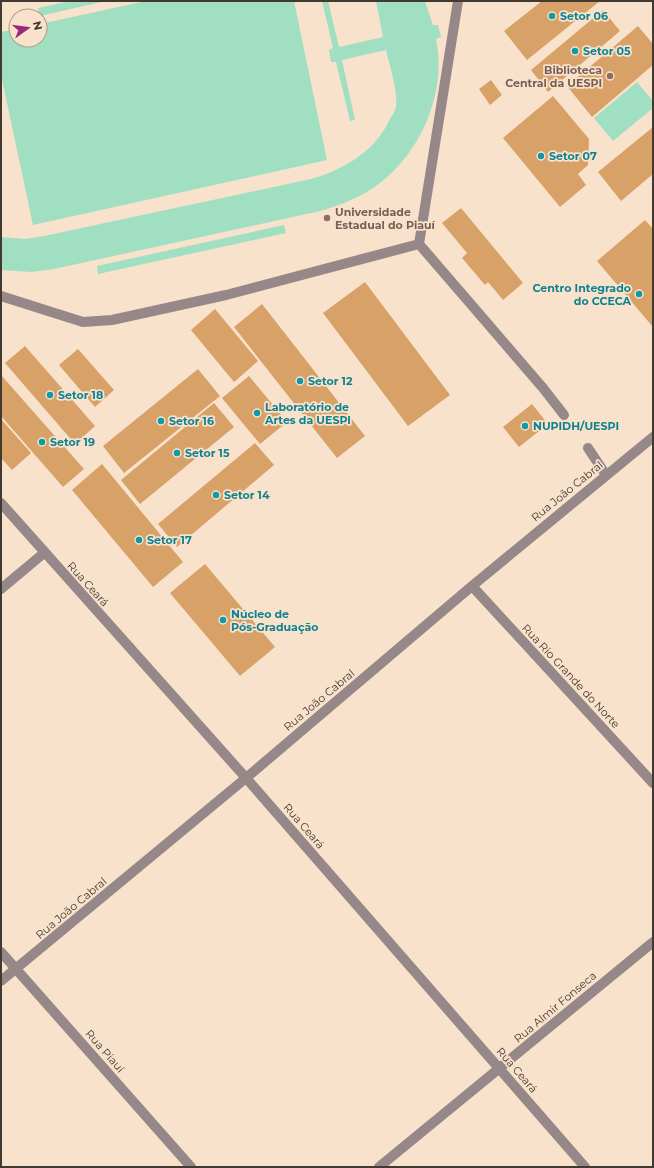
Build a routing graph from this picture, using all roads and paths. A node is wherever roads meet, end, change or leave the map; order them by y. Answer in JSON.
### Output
{"nodes":[{"id":1,"x":458,"y":1,"type":"edge"},
{"id":2,"x":419,"y":244,"type":"junction"},
{"id":3,"x":1,"y":296,"type":"edge"},
{"id":4,"x":564,"y":415,"type":"dead end"},
{"id":5,"x":653,"y":436,"type":"edge"},
{"id":6,"x":588,"y":448,"type":"dead end"},
{"id":7,"x":606,"y":475,"type":"junction"},
{"id":8,"x":1,"y":503,"type":"edge"},
{"id":9,"x":44,"y":553,"type":"junction"},
{"id":10,"x":472,"y":586,"type":"junction"},
{"id":11,"x":1,"y":589,"type":"edge"},
{"id":12,"x":246,"y":778,"type":"junction"},
{"id":13,"x":653,"y":783,"type":"edge"},
{"id":14,"x":653,"y":942,"type":"edge"},
{"id":15,"x":1,"y":952,"type":"edge"},
{"id":16,"x":16,"y":969,"type":"junction"},
{"id":17,"x":1,"y":981,"type":"edge"},
{"id":18,"x":500,"y":1068,"type":"junction"},
{"id":19,"x":191,"y":1167,"type":"edge"},
{"id":20,"x":379,"y":1167,"type":"edge"},
{"id":21,"x":585,"y":1167,"type":"edge"}],
"edges":[{"from":1,"to":2,"type":"street"},
{"from":2,"to":3,"type":"street"},
{"from":2,"to":4,"type":"street"},
{"from":5,"to":7,"type":"street","name":"Rua João Cabral"},
{"from":6,"to":7,"type":"street"},
{"from":7,"to":10,"type":"street","name":"Rua João Cabral"},
{"from":8,"to":9,"type":"street","name":"Rua Ceará"},
{"from":9,"to":11,"type":"street"},
{"from":9,"to":12,"type":"street","name":"Rua Ceará"},
{"from":10,"to":12,"type":"street","name":"Rua João Cabral"},
{"from":10,"to":13,"type":"street","name":"Rua Rio Grande do Norte"},
{"from":12,"to":16,"type":"street","name":"Rua João Cabral"},
{"from":12,"to":18,"type":"street","name":"Rua Ceará"},
{"from":14,"to":18,"type":"street","name":"Rua Almir Fonseca"},
{"from":15,"to":16,"type":"street","name":"Rua Piauí"},
{"from":16,"to":17,"type":"street","name":"Rua João Cabral"},
{"from":16,"to":19,"type":"street","name":"Rua Piauí"},
{"from":18,"to":20,"type":"street","name":"Rua Almir Fonseca"},
{"from":18,"to":21,"type":"street","name":"Rua Ceará"}]}
